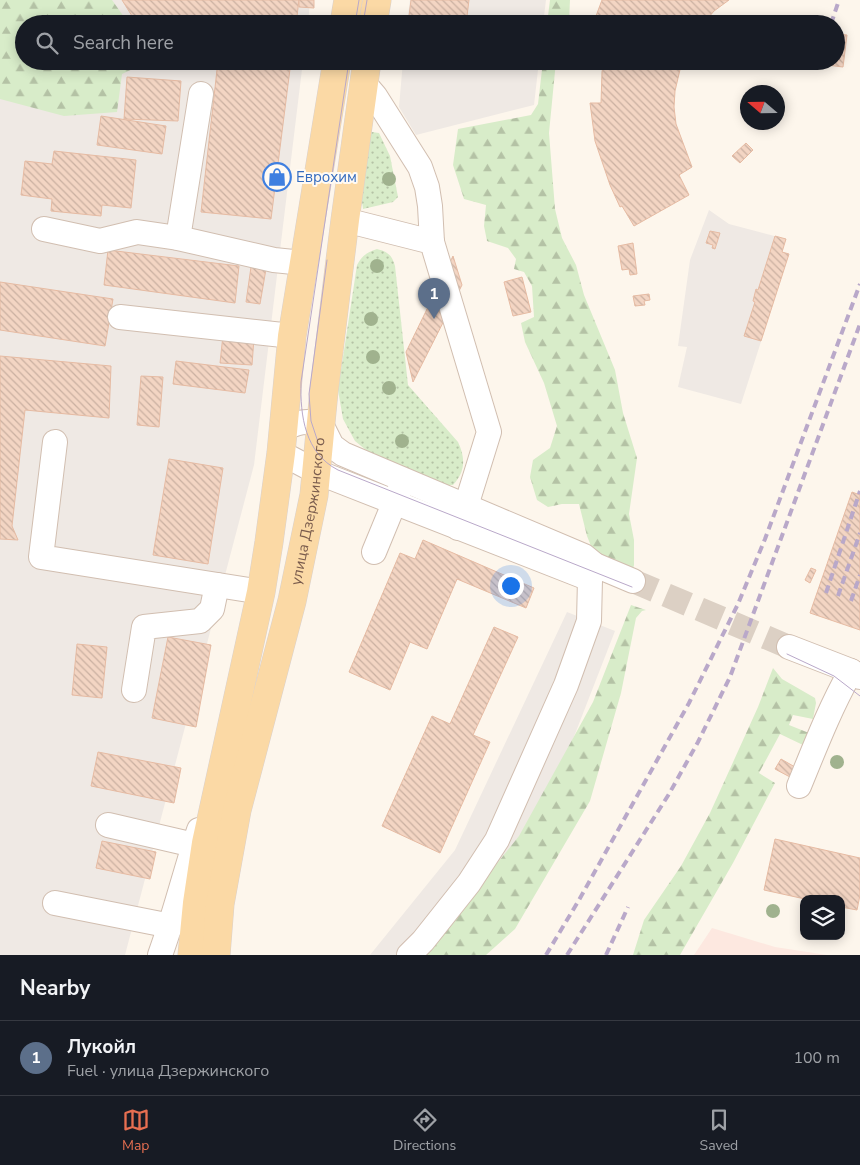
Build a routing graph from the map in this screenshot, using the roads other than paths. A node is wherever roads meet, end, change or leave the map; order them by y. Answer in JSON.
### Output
{"nodes":[{"id":1,"x":348,"y":0,"type":"edge"},
{"id":2,"x":377,"y":0,"type":"edge"},
{"id":3,"x":346,"y":15,"type":"edge"},
{"id":4,"x":374,"y":15,"type":"edge"},
{"id":5,"x":335,"y":70,"type":"edge"},
{"id":6,"x":365,"y":72,"type":"edge"},
{"id":7,"x":201,"y":94,"type":"dead end"},
{"id":8,"x":345,"y":220,"type":"junction"},
{"id":9,"x":44,"y":229,"type":"dead end"},
{"id":10,"x":178,"y":238,"type":"junction"},
{"id":11,"x":432,"y":242,"type":"junction"},
{"id":12,"x":303,"y":263,"type":"junction"},
{"id":13,"x":120,"y":317,"type":"dead end"},
{"id":14,"x":292,"y":336,"type":"junction"},
{"id":15,"x":321,"y":424,"type":"junction"},
{"id":16,"x":282,"y":441,"type":"junction"},
{"id":17,"x":55,"y":442,"type":"dead end"},
{"id":18,"x":317,"y":472,"type":"junction"},
{"id":19,"x":403,"y":479,"type":"junction"},
{"id":20,"x":394,"y":503,"type":"junction"},
{"id":21,"x":466,"y":506,"type":"junction"},
{"id":22,"x":458,"y":528,"type":"junction"},
{"id":23,"x":374,"y":552,"type":"dead end"},
{"id":24,"x":592,"y":572,"type":"junction"},
{"id":25,"x":633,"y":581,"type":"tunnel mouth"},
{"id":26,"x":218,"y":585,"type":"junction"},
{"id":27,"x":261,"y":592,"type":"junction"},
{"id":28,"x":789,"y":648,"type":"tunnel mouth"},
{"id":29,"x":855,"y":674,"type":"edge"},
{"id":30,"x":134,"y":690,"type":"dead end"},
{"id":31,"x":224,"y":757,"type":"junction"},
{"id":32,"x":798,"y":786,"type":"dead end"},
{"id":33,"x":108,"y":825,"type":"dead end"},
{"id":34,"x":194,"y":845,"type":"junction"},
{"id":35,"x":55,"y":903,"type":"dead end"},
{"id":36,"x":171,"y":926,"type":"junction"},
{"id":37,"x":160,"y":955,"type":"edge"},
{"id":38,"x":192,"y":955,"type":"edge"},
{"id":39,"x":216,"y":955,"type":"edge"},
{"id":40,"x":409,"y":955,"type":"edge"}],
"edges":[{"from":1,"to":3,"type":"main road"},
{"from":2,"to":4,"type":"main road"},
{"from":5,"to":12,"type":"main road"},
{"from":6,"to":8,"type":"main road","name":"улица Дзержинского"},
{"from":6,"to":11,"type":"lane"},
{"from":7,"to":10,"type":"lane"},
{"from":8,"to":11,"type":"lane"},
{"from":8,"to":15,"type":"main road","name":"улица Дзержинского"},
{"from":9,"to":10,"type":"lane"},
{"from":10,"to":12,"type":"lane"},
{"from":11,"to":21,"type":"lane"},
{"from":12,"to":14,"type":"main road"},
{"from":13,"to":14,"type":"lane"},
{"from":14,"to":16,"type":"main road"},
{"from":15,"to":16,"type":"lane"},
{"from":15,"to":18,"type":"main road","name":"улица Дзержинского"},
{"from":15,"to":19,"type":"lane"},
{"from":16,"to":18,"type":"lane"},
{"from":16,"to":27,"type":"main road"},
{"from":17,"to":26,"type":"lane"},
{"from":18,"to":20,"type":"lane"},
{"from":18,"to":39,"type":"main road","name":"улица Дзержинского"},
{"from":19,"to":20,"type":"lane"},
{"from":19,"to":21,"type":"lane"},
{"from":20,"to":22,"type":"lane"},
{"from":20,"to":23,"type":"lane"},
{"from":21,"to":22,"type":"lane"},
{"from":21,"to":24,"type":"lane"},
{"from":22,"to":24,"type":"lane"},
{"from":24,"to":25,"type":"lane"},
{"from":24,"to":40,"type":"lane"},
{"from":26,"to":27,"type":"lane"},
{"from":26,"to":30,"type":"lane"},
{"from":27,"to":31,"type":"main road"},
{"from":28,"to":29,"type":"lane"},
{"from":29,"to":32,"type":"lane"},
{"from":31,"to":34,"type":"lane"},
{"from":31,"to":38,"type":"main road"},
{"from":33,"to":34,"type":"lane"},
{"from":34,"to":36,"type":"lane"},
{"from":35,"to":36,"type":"lane"},
{"from":36,"to":37,"type":"lane"}]}
